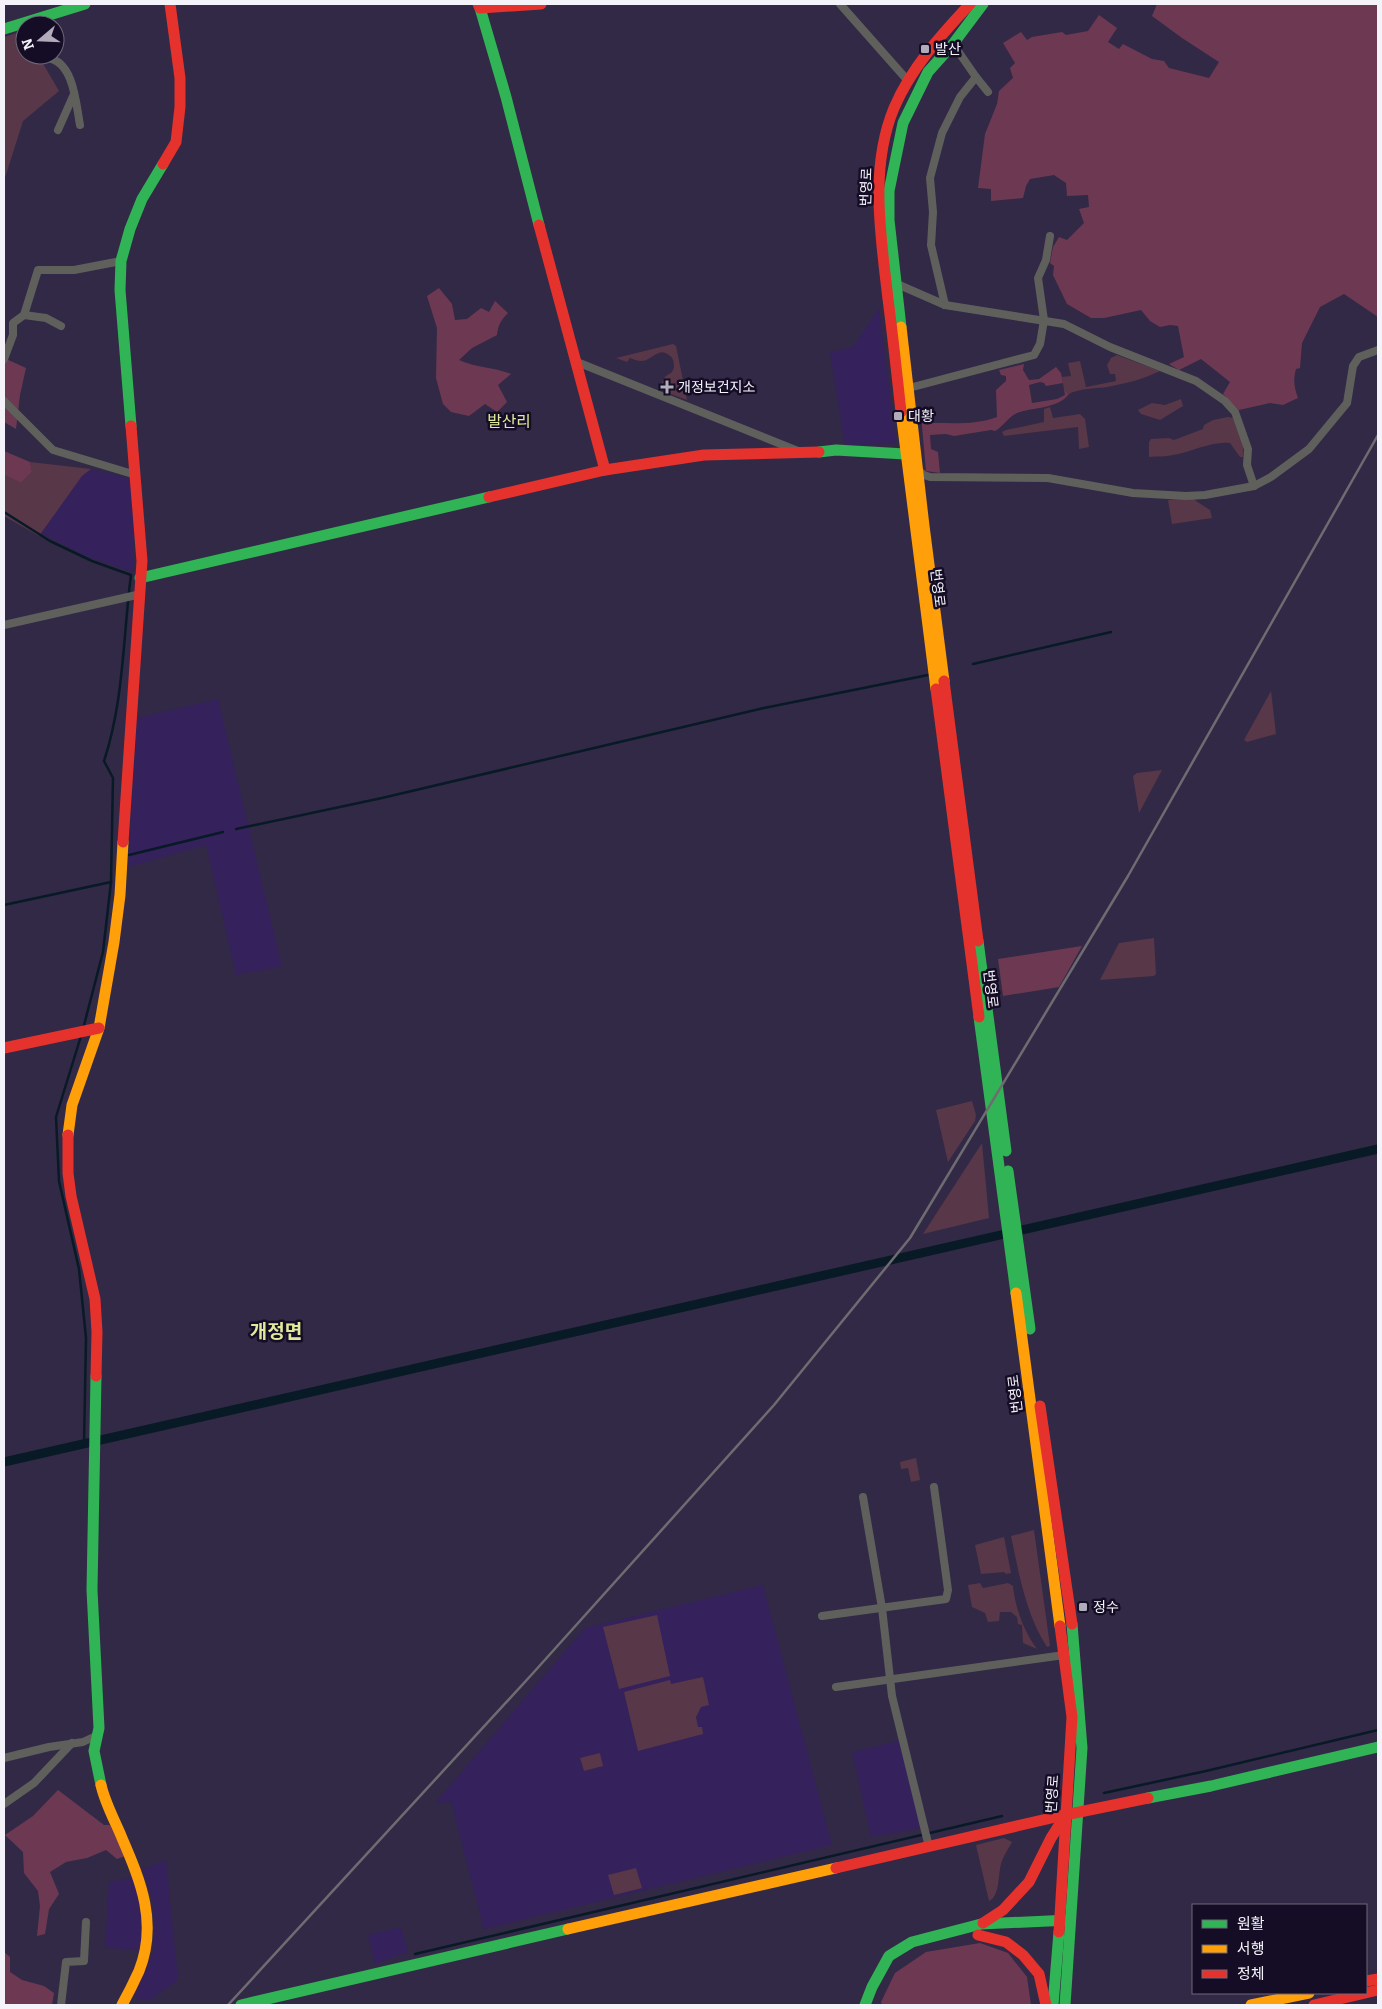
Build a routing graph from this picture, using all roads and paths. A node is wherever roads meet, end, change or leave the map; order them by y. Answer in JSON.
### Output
{"nodes":[{"id":1,"x":84,"y":4,"type":"edge"},
{"id":2,"x":170,"y":4,"type":"edge"},
{"id":3,"x":541,"y":4,"type":"edge"},
{"id":4,"x":840,"y":4,"type":"edge"},
{"id":5,"x":970,"y":4,"type":"edge"},
{"id":6,"x":983,"y":4,"type":"edge"},
{"id":7,"x":479,"y":6,"type":"edge"},
{"id":8,"x":46,"y":15,"type":"edge"},
{"id":9,"x":953,"y":44,"type":"junction"},
{"id":10,"x":60,"y":65,"type":"edge"},
{"id":11,"x":976,"y":78,"type":"junction"},
{"id":12,"x":907,"y":80,"type":"junction"},
{"id":13,"x":919,"y":89,"type":"junction"},
{"id":14,"x":988,"y":92,"type":"dead end"},
{"id":15,"x":74,"y":94,"type":"junction"},
{"id":16,"x":80,"y":126,"type":"dead end"},
{"id":17,"x":58,"y":130,"type":"dead end"},
{"id":18,"x":1050,"y":236,"type":"dead end"},
{"id":19,"x":121,"y":261,"type":"junction"},
{"id":20,"x":897,"y":284,"type":"junction"},
{"id":21,"x":945,"y":305,"type":"junction"},
{"id":22,"x":24,"y":315,"type":"junction"},
{"id":23,"x":1044,"y":320,"type":"junction"},
{"id":24,"x":61,"y":326,"type":"dead end"},
{"id":25,"x":1378,"y":350,"type":"edge"},
{"id":26,"x":4,"y":359,"type":"edge"},
{"id":27,"x":577,"y":362,"type":"junction"},
{"id":28,"x":909,"y":388,"type":"junction"},
{"id":29,"x":4,"y":401,"type":"edge"},
{"id":30,"x":802,"y":453,"type":"junction"},
{"id":31,"x":905,"y":454,"type":"junction"},
{"id":32,"x":605,"y":470,"type":"junction"},
{"id":33,"x":918,"y":470,"type":"junction"},
{"id":34,"x":136,"y":475,"type":"junction"},
{"id":35,"x":1254,"y":486,"type":"junction"},
{"id":36,"x":140,"y":578,"type":"junction"},
{"id":37,"x":132,"y":596,"type":"junction"},
{"id":38,"x":4,"y":626,"type":"edge"},
{"id":39,"x":95,"y":1029,"type":"junction"},
{"id":40,"x":4,"y":1048,"type":"edge"},
{"id":41,"x":1011,"y":1225,"type":"junction"},
{"id":42,"x":1014,"y":1248,"type":"junction"},
{"id":43,"x":934,"y":1487,"type":"dead end"},
{"id":44,"x":863,"y":1497,"type":"dead end"},
{"id":45,"x":882,"y":1608,"type":"junction"},
{"id":46,"x":822,"y":1616,"type":"dead end"},
{"id":47,"x":1064,"y":1656,"type":"junction"},
{"id":48,"x":891,"y":1680,"type":"junction"},
{"id":49,"x":836,"y":1687,"type":"dead end"},
{"id":50,"x":98,"y":1735,"type":"junction"},
{"id":51,"x":72,"y":1744,"type":"junction"},
{"id":52,"x":1378,"y":1746,"type":"edge"},
{"id":53,"x":4,"y":1758,"type":"edge"},
{"id":54,"x":4,"y":1804,"type":"edge"},
{"id":55,"x":1078,"y":1813,"type":"junction"},
{"id":56,"x":1065,"y":1816,"type":"junction"},
{"id":57,"x":929,"y":1844,"type":"junction"},
{"id":58,"x":1065,"y":1921,"type":"junction"},
{"id":59,"x":86,"y":1922,"type":"dead end"},
{"id":60,"x":979,"y":1930,"type":"junction"},
{"id":61,"x":1304,"y":1994,"type":"edge"},
{"id":62,"x":1362,"y":1994,"type":"edge"},
{"id":63,"x":61,"y":2005,"type":"edge"},
{"id":64,"x":122,"y":2005,"type":"edge"},
{"id":65,"x":241,"y":2005,"type":"edge"},
{"id":66,"x":865,"y":2005,"type":"edge"},
{"id":67,"x":876,"y":2005,"type":"edge"},
{"id":68,"x":1046,"y":2005,"type":"edge"},
{"id":69,"x":1053,"y":2005,"type":"edge"},
{"id":70,"x":1065,"y":2005,"type":"edge"},
{"id":71,"x":1251,"y":2005,"type":"edge"},
{"id":72,"x":1314,"y":2005,"type":"edge"}],
"edges":[{"from":1,"to":8,"type":"main road"},
{"from":2,"to":19,"type":"main road"},
{"from":3,"to":7,"type":"main road"},
{"from":4,"to":12,"type":"street"},
{"from":5,"to":12,"type":"main road","name":"번영로"},
{"from":6,"to":9,"type":"main road","name":"번영로"},
{"from":7,"to":27,"type":"main road"},
{"from":9,"to":11,"type":"street"},
{"from":9,"to":13,"type":"main road","name":"번영로"},
{"from":10,"to":15,"type":"street"},
{"from":11,"to":14,"type":"street"},
{"from":11,"to":21,"type":"street"},
{"from":12,"to":13,"type":"street"},
{"from":12,"to":31,"type":"main road","name":"번영로"},
{"from":13,"to":20,"type":"main road","name":"번영로"},
{"from":15,"to":16,"type":"street"},
{"from":15,"to":17,"type":"street"},
{"from":18,"to":23,"type":"street"},
{"from":19,"to":22,"type":"street"},
{"from":19,"to":34,"type":"main road"},
{"from":20,"to":21,"type":"street"},
{"from":20,"to":28,"type":"main road","name":"번영로"},
{"from":21,"to":23,"type":"street"},
{"from":22,"to":24,"type":"street"},
{"from":22,"to":26,"type":"street"},
{"from":23,"to":28,"type":"street"},
{"from":23,"to":35,"type":"street"},
{"from":25,"to":35,"type":"street"},
{"from":27,"to":30,"type":"street"},
{"from":27,"to":32,"type":"main road"},
{"from":28,"to":33,"type":"main road","name":"번영로"},
{"from":29,"to":34,"type":"street"},
{"from":30,"to":31,"type":"main road"},
{"from":30,"to":32,"type":"main road"},
{"from":31,"to":33,"type":"street"},
{"from":31,"to":41,"type":"main road","name":"번영로"},
{"from":32,"to":36,"type":"main road"},
{"from":33,"to":35,"type":"street"},
{"from":33,"to":41,"type":"main road","name":"번영로"},
{"from":34,"to":36,"type":"main road"},
{"from":36,"to":37,"type":"main road"},
{"from":37,"to":38,"type":"street"},
{"from":37,"to":39,"type":"main road"},
{"from":39,"to":40,"type":"main road"},
{"from":39,"to":50,"type":"main road"},
{"from":41,"to":42,"type":"main road","name":"번영로"},
{"from":42,"to":47,"type":"main road","name":"번영로"},
{"from":42,"to":55,"type":"main road","name":"번영로"},
{"from":43,"to":45,"type":"street"},
{"from":44,"to":45,"type":"street"},
{"from":45,"to":46,"type":"street"},
{"from":45,"to":48,"type":"street"},
{"from":47,"to":48,"type":"street"},
{"from":47,"to":56,"type":"main road","name":"번영로"},
{"from":48,"to":49,"type":"street"},
{"from":48,"to":57,"type":"street"},
{"from":50,"to":51,"type":"street"},
{"from":50,"to":64,"type":"main road"},
{"from":51,"to":53,"type":"street"},
{"from":51,"to":54,"type":"street"},
{"from":52,"to":55,"type":"main road"},
{"from":55,"to":56,"type":"main road"},
{"from":55,"to":58,"type":"main road","name":"번영로"},
{"from":56,"to":57,"type":"main road"},
{"from":56,"to":58,"type":"main road","name":"번영로"},
{"from":56,"to":60,"type":"main road"},
{"from":57,"to":65,"type":"main road"},
{"from":58,"to":60,"type":"main road"},
{"from":58,"to":69,"type":"main road","name":"번영로"},
{"from":58,"to":70,"type":"main road","name":"번영로"},
{"from":59,"to":63,"type":"street"},
{"from":60,"to":66,"type":"main road"},
{"from":60,"to":67,"type":"main road"},
{"from":60,"to":68,"type":"main road"},
{"from":61,"to":71,"type":"main road"},
{"from":62,"to":72,"type":"main road"}]}
